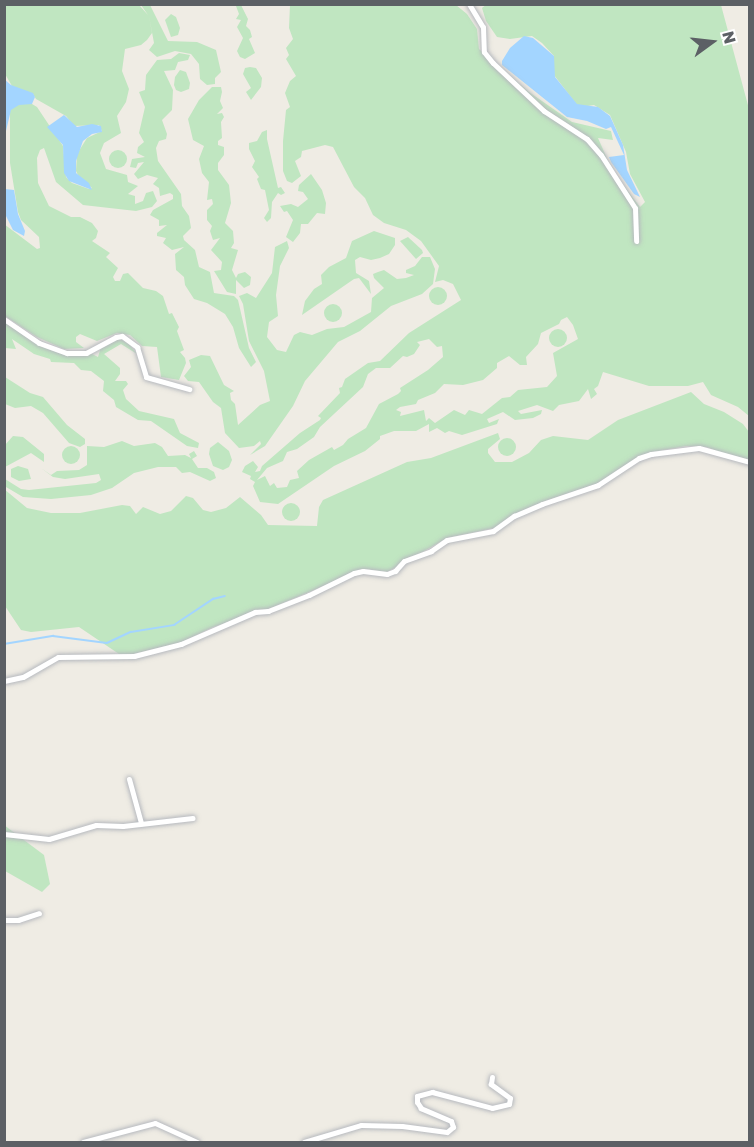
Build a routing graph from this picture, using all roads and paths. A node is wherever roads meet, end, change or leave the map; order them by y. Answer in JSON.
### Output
{"nodes":[{"id":1,"x":469,"y":4,"type":"edge"},
{"id":2,"x":636,"y":241,"type":"dead end"},
{"id":3,"x":4,"y":319,"type":"edge"},
{"id":4,"x":189,"y":389,"type":"dead end"},
{"id":5,"x":750,"y":462,"type":"edge"},
{"id":6,"x":4,"y":681,"type":"edge"},
{"id":7,"x":129,"y":779,"type":"dead end"},
{"id":8,"x":193,"y":818,"type":"dead end"},
{"id":9,"x":141,"y":823,"type":"junction"},
{"id":10,"x":4,"y":834,"type":"edge"},
{"id":11,"x":39,"y":913,"type":"dead end"},
{"id":12,"x":4,"y":920,"type":"edge"},
{"id":13,"x":492,"y":1077,"type":"dead end"},
{"id":14,"x":83,"y":1143,"type":"edge"},
{"id":15,"x":197,"y":1143,"type":"edge"},
{"id":16,"x":304,"y":1143,"type":"edge"}],
"edges":[{"from":1,"to":2,"type":"street"},
{"from":3,"to":4,"type":"street"},
{"from":5,"to":6,"type":"street"},
{"from":7,"to":9,"type":"street"},
{"from":8,"to":9,"type":"street"},
{"from":9,"to":10,"type":"street"},
{"from":11,"to":12,"type":"street"},
{"from":13,"to":16,"type":"street"},
{"from":14,"to":15,"type":"street"}]}
